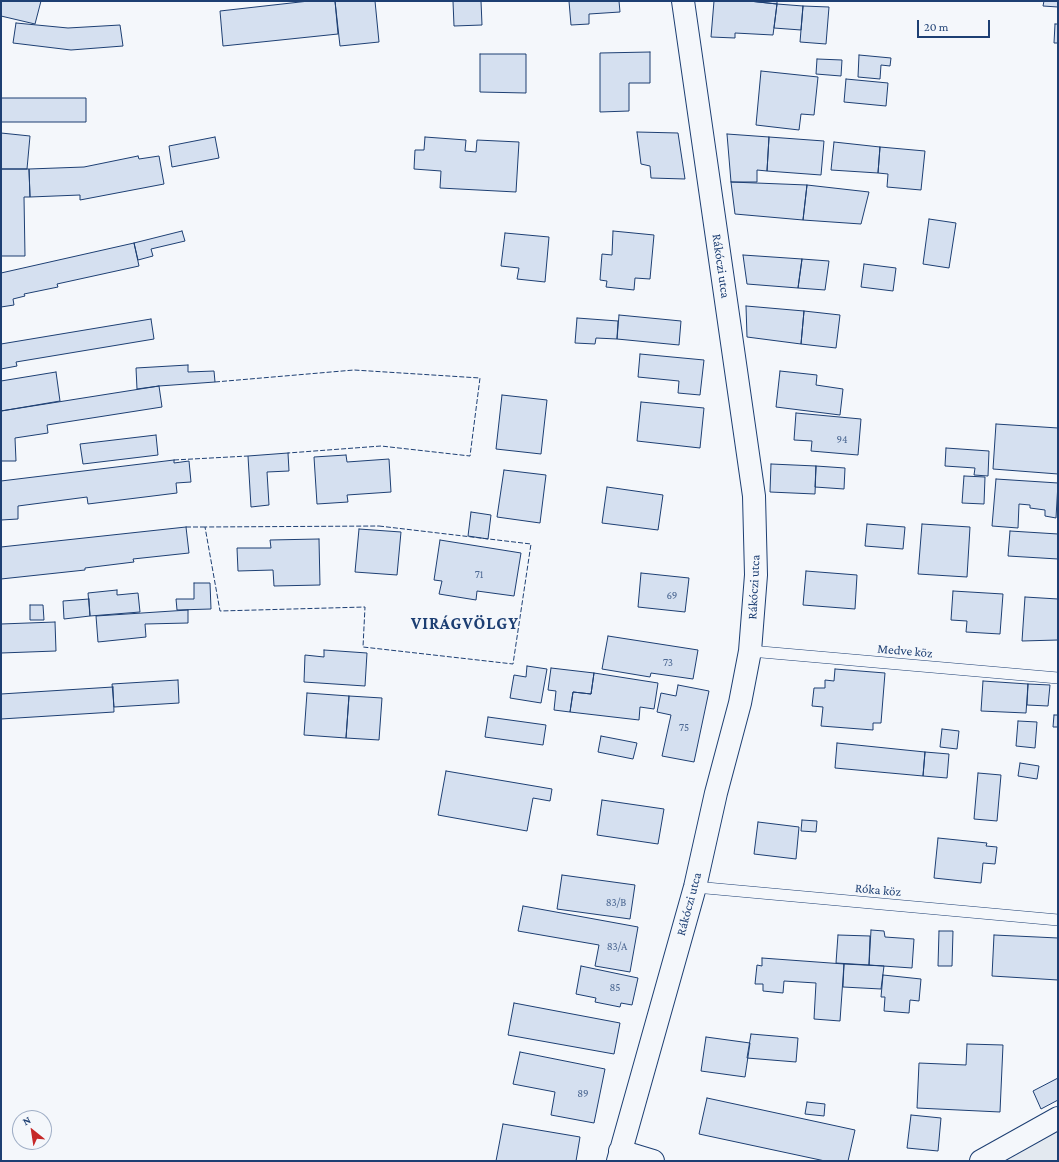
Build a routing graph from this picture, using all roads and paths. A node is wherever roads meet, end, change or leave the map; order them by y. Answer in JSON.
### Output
{"nodes":[{"id":1,"x":683,"y":1,"type":"edge"},
{"id":2,"x":750,"y":652,"type":"junction"},
{"id":3,"x":1058,"y":678,"type":"edge"},
{"id":4,"x":694,"y":887,"type":"junction"},
{"id":5,"x":1058,"y":920,"type":"edge"},
{"id":6,"x":1058,"y":1118,"type":"edge"},
{"id":7,"x":619,"y":1156,"type":"edge"},
{"id":8,"x":653,"y":1161,"type":"edge"},
{"id":9,"x":981,"y":1161,"type":"edge"}],
"edges":[{"from":1,"to":2,"type":"street","name":"Rákóczi utca"},
{"from":2,"to":3,"type":"lane","name":"Medve köz"},
{"from":2,"to":4,"type":"street","name":"Rákóczi utca"},
{"from":4,"to":5,"type":"lane","name":"Róka köz"},
{"from":4,"to":7,"type":"street","name":"Rákóczi utca"},
{"from":6,"to":9,"type":"street"},
{"from":7,"to":8,"type":"street"}]}
